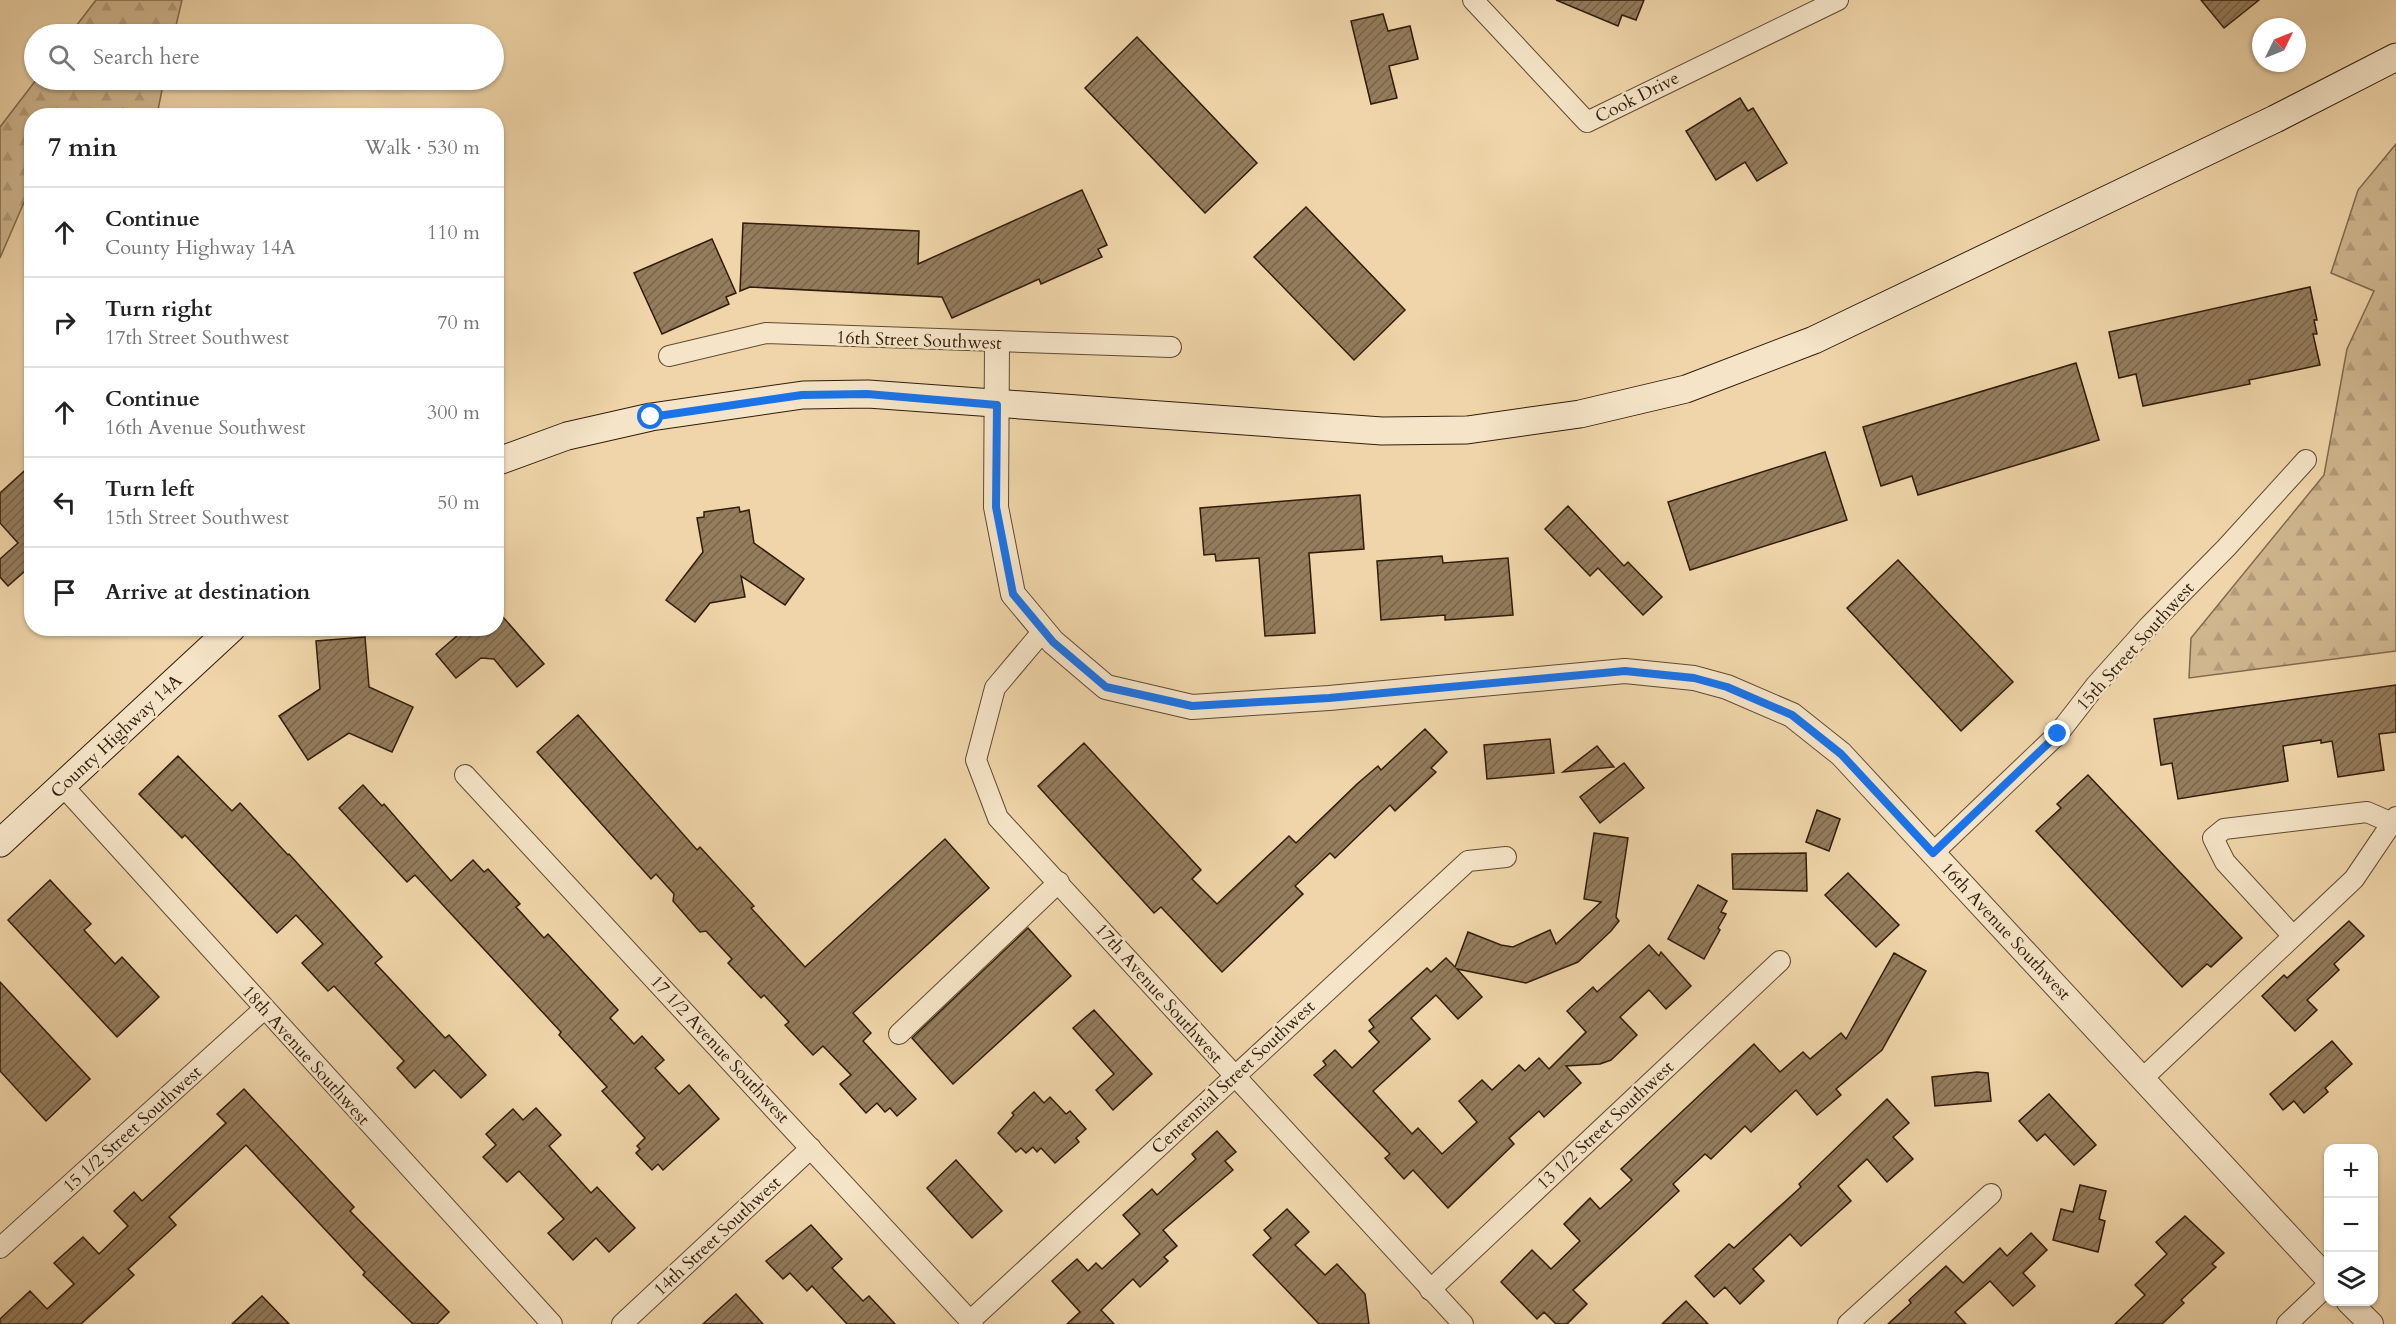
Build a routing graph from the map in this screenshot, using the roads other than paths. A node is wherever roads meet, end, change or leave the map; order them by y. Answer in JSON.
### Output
{"nodes":[{"id":1,"x":1473,"y":0,"type":"edge"},
{"id":2,"x":1838,"y":0,"type":"edge"},
{"id":3,"x":2396,"y":57,"type":"edge"},
{"id":4,"x":997,"y":343,"type":"junction"},
{"id":5,"x":1171,"y":347,"type":"dead end"},
{"id":6,"x":669,"y":356,"type":"dead end"},
{"id":7,"x":997,"y":405,"type":"junction"},
{"id":8,"x":504,"y":459,"type":"edge"},
{"id":9,"x":2306,"y":460,"type":"dead end"},
{"id":10,"x":1043,"y":631,"type":"junction"},
{"id":11,"x":223,"y":636,"type":"edge"},
{"id":12,"x":465,"y":775,"type":"dead end"},
{"id":13,"x":62,"y":785,"type":"junction"},
{"id":14,"x":2393,"y":819,"type":"edge"},
{"id":15,"x":0,"y":843,"type":"edge"},
{"id":16,"x":1933,"y":853,"type":"junction"},
{"id":17,"x":1506,"y":857,"type":"dead end"},
{"id":18,"x":1059,"y":882,"type":"junction"},
{"id":19,"x":2292,"y":935,"type":"junction"},
{"id":20,"x":1780,"y":962,"type":"dead end"},
{"id":21,"x":264,"y":1009,"type":"junction"},
{"id":22,"x":899,"y":1034,"type":"dead end"},
{"id":23,"x":1235,"y":1077,"type":"junction"},
{"id":24,"x":2143,"y":1078,"type":"junction"},
{"id":25,"x":811,"y":1148,"type":"junction"},
{"id":26,"x":1990,"y":1194,"type":"dead end"},
{"id":27,"x":0,"y":1248,"type":"edge"},
{"id":28,"x":2324,"y":1275,"type":"edge"},
{"id":29,"x":2324,"y":1289,"type":"edge"},
{"id":30,"x":1430,"y":1290,"type":"junction"},
{"id":31,"x":2353,"y":1306,"type":"edge"},
{"id":32,"x":972,"y":1322,"type":"edge"},
{"id":33,"x":552,"y":1324,"type":"edge"},
{"id":34,"x":622,"y":1324,"type":"edge"},
{"id":35,"x":1463,"y":1324,"type":"edge"},
{"id":36,"x":1848,"y":1324,"type":"edge"},
{"id":37,"x":2287,"y":1324,"type":"edge"},
{"id":38,"x":2371,"y":1324,"type":"edge"}],
"edges":[{"from":1,"to":2,"type":"street","name":"Cook Drive"},
{"from":3,"to":7,"type":"main road"},
{"from":4,"to":5,"type":"street","name":"16th Street Southwest"},
{"from":4,"to":6,"type":"street","name":"16th Street Southwest"},
{"from":4,"to":7,"type":"street","name":"16th Avenue Southwest"},
{"from":7,"to":8,"type":"main road"},
{"from":7,"to":10,"type":"street","name":"16th Avenue Southwest"},
{"from":9,"to":16,"type":"street","name":"15th Street Southwest"},
{"from":10,"to":16,"type":"street","name":"16th Avenue Southwest"},
{"from":10,"to":18,"type":"street","name":"17th Avenue Southwest"},
{"from":11,"to":13,"type":"main road","name":"County Highway 14A"},
{"from":12,"to":25,"type":"street","name":"17 1/2 Avenue Southwest"},
{"from":13,"to":15,"type":"main road","name":"County Highway 14A"},
{"from":13,"to":21,"type":"street","name":"18th Avenue Southwest"},
{"from":14,"to":19,"type":"street"},
{"from":14,"to":19,"type":"street"},
{"from":16,"to":24,"type":"street","name":"16th Avenue Southwest"},
{"from":17,"to":23,"type":"street","name":"Centennial Street Southwest"},
{"from":18,"to":22,"type":"street"},
{"from":18,"to":23,"type":"street","name":"17th Avenue Southwest"},
{"from":19,"to":24,"type":"street"},
{"from":20,"to":30,"type":"street","name":"13 1/2 Street Southwest"},
{"from":21,"to":27,"type":"street","name":"15 1/2 Street Southwest"},
{"from":21,"to":33,"type":"street","name":"18th Avenue Southwest"},
{"from":23,"to":30,"type":"street","name":"17th Avenue Southwest"},
{"from":23,"to":32,"type":"street","name":"Centennial Street Southwest"},
{"from":24,"to":28,"type":"street","name":"16th Avenue Southwest"},
{"from":25,"to":32,"type":"street","name":"17 1/2 Avenue Southwest"},
{"from":25,"to":34,"type":"street","name":"14th Street Southwest"},
{"from":26,"to":36,"type":"street"},
{"from":29,"to":37,"type":"street"},
{"from":30,"to":35,"type":"street","name":"17th Avenue Southwest"},
{"from":31,"to":38,"type":"street"}]}
